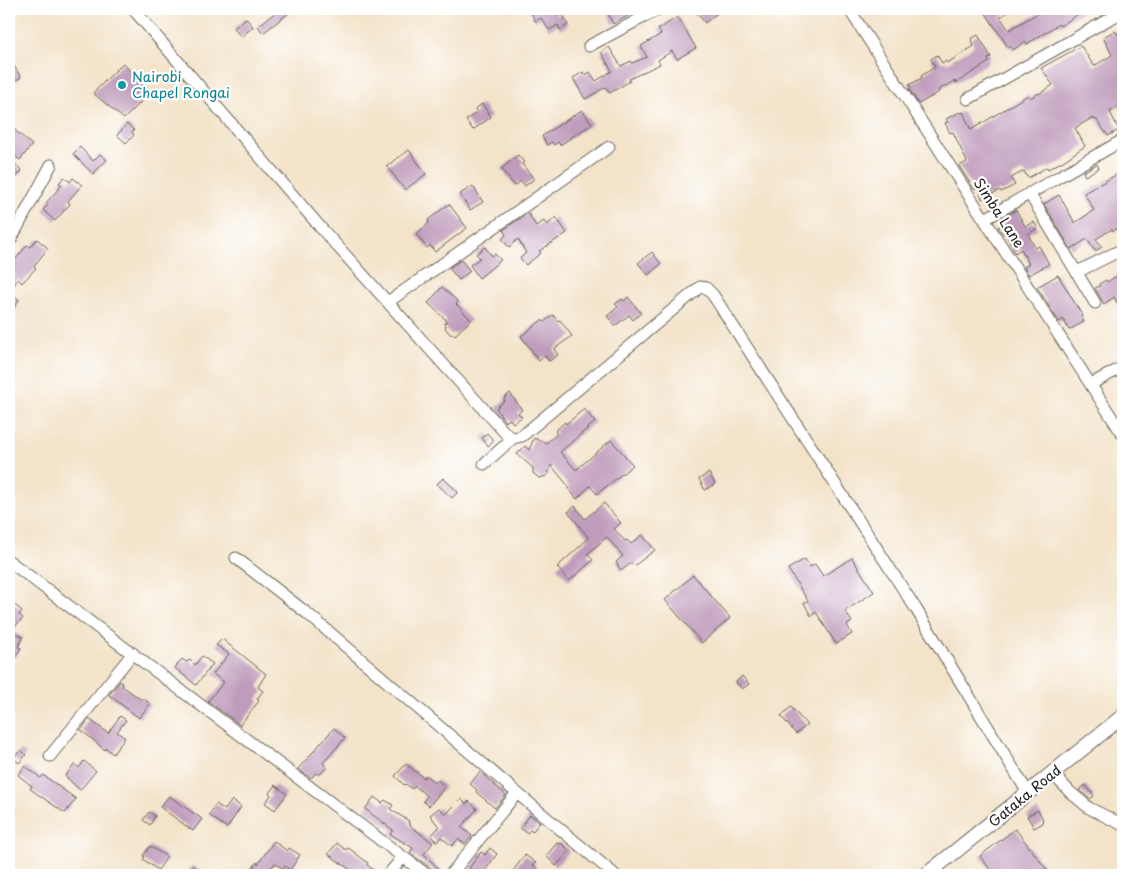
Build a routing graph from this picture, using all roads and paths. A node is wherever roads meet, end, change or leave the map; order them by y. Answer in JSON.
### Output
{"nodes":[{"id":1,"x":133,"y":9,"type":"edge"},
{"id":2,"x":659,"y":9,"type":"edge"},
{"id":3,"x":849,"y":9,"type":"edge"},
{"id":4,"x":1123,"y":13,"type":"edge"},
{"id":5,"x":1107,"y":14,"type":"edge"},
{"id":6,"x":589,"y":46,"type":"dead end"},
{"id":7,"x":968,"y":99,"type":"dead end"},
{"id":8,"x":1123,"y":140,"type":"edge"},
{"id":9,"x":609,"y":147,"type":"dead end"},
{"id":10,"x":51,"y":165,"type":"dead end"},
{"id":11,"x":1029,"y":193,"type":"junction"},
{"id":12,"x":985,"y":219,"type":"junction"},
{"id":13,"x":9,"y":243,"type":"edge"},
{"id":14,"x":1123,"y":249,"type":"edge"},
{"id":15,"x":1077,"y":272,"type":"junction"},
{"id":16,"x":388,"y":302,"type":"junction"},
{"id":17,"x":1096,"y":303,"type":"dead end"},
{"id":18,"x":1123,"y":366,"type":"edge"},
{"id":19,"x":1091,"y":384,"type":"junction"},
{"id":20,"x":1123,"y":435,"type":"edge"},
{"id":21,"x":513,"y":438,"type":"junction"},
{"id":22,"x":484,"y":464,"type":"dead end"},
{"id":23,"x":236,"y":558,"type":"dead end"},
{"id":24,"x":9,"y":561,"type":"edge"},
{"id":25,"x":133,"y":654,"type":"junction"},
{"id":26,"x":1123,"y":716,"type":"edge"},
{"id":27,"x":50,"y":756,"type":"dead end"},
{"id":28,"x":1052,"y":773,"type":"junction"},
{"id":29,"x":517,"y":793,"type":"junction"},
{"id":30,"x":1028,"y":793,"type":"junction"},
{"id":31,"x":1123,"y":825,"type":"edge"},
{"id":32,"x":403,"y":857,"type":"junction"},
{"id":33,"x":388,"y":875,"type":"edge"},
{"id":34,"x":427,"y":875,"type":"edge"},
{"id":35,"x":450,"y":875,"type":"edge"},
{"id":36,"x":615,"y":875,"type":"edge"},
{"id":37,"x":926,"y":875,"type":"edge"}],
"edges":[{"from":1,"to":16,"type":"street"},
{"from":2,"to":6,"type":"street"},
{"from":3,"to":12,"type":"street","name":"Simba Lane"},
{"from":4,"to":5,"type":"street"},
{"from":5,"to":7,"type":"street"},
{"from":8,"to":11,"type":"street"},
{"from":9,"to":16,"type":"street"},
{"from":10,"to":13,"type":"street"},
{"from":11,"to":12,"type":"street"},
{"from":11,"to":15,"type":"street"},
{"from":12,"to":19,"type":"street","name":"Simba Lane"},
{"from":14,"to":15,"type":"street"},
{"from":15,"to":17,"type":"street"},
{"from":16,"to":21,"type":"street"},
{"from":18,"to":19,"type":"street"},
{"from":19,"to":20,"type":"street","name":"Simba Lane"},
{"from":21,"to":22,"type":"street"},
{"from":21,"to":30,"type":"street"},
{"from":23,"to":29,"type":"street"},
{"from":24,"to":25,"type":"street"},
{"from":25,"to":27,"type":"street"},
{"from":25,"to":32,"type":"street"},
{"from":26,"to":28,"type":"street","name":"Gataka Road"},
{"from":28,"to":30,"type":"street","name":"Gataka Road"},
{"from":28,"to":31,"type":"street"},
{"from":29,"to":35,"type":"street"},
{"from":29,"to":36,"type":"street"},
{"from":30,"to":37,"type":"street","name":"Gataka Road"},
{"from":32,"to":33,"type":"street"},
{"from":32,"to":34,"type":"street"}]}
